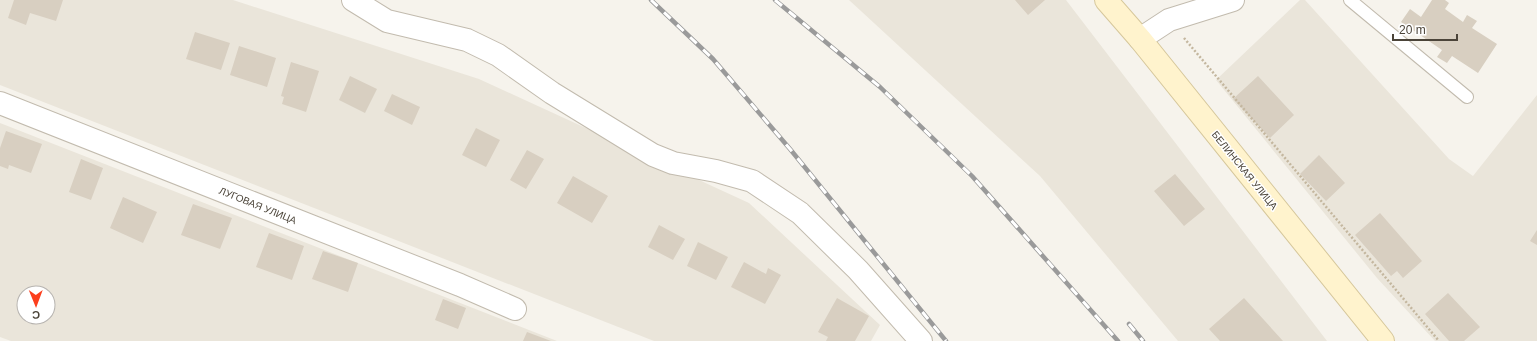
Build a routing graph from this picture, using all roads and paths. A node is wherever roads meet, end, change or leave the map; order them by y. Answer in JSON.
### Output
{"nodes":[{"id":1,"x":353,"y":0,"type":"edge"},
{"id":2,"x":1106,"y":0,"type":"edge"},
{"id":3,"x":1233,"y":0,"type":"edge"},
{"id":4,"x":1350,"y":0,"type":"edge"},
{"id":5,"x":1169,"y":20,"type":"junction"},
{"id":6,"x":1140,"y":39,"type":"junction"},
{"id":7,"x":1467,"y":97,"type":"dead end"},
{"id":8,"x":0,"y":103,"type":"edge"},
{"id":9,"x":515,"y":309,"type":"dead end"},
{"id":10,"x":912,"y":338,"type":"edge"},
{"id":11,"x":1383,"y":341,"type":"edge"},
{"id":12,"x":1439,"y":341,"type":"edge"}],
"edges":[{"from":1,"to":10,"type":"street"},
{"from":2,"to":6,"type":"main road","name":"БЕЛИНСКАЯ УЛИЦА"},
{"from":3,"to":5,"type":"street"},
{"from":4,"to":7,"type":"lane"},
{"from":5,"to":6,"type":"street"},
{"from":5,"to":12,"type":"path"},
{"from":6,"to":11,"type":"main road","name":"БЕЛИНСКАЯ УЛИЦА"},
{"from":8,"to":9,"type":"street","name":"ЛУГОВАЯ УЛИЦА"}]}
